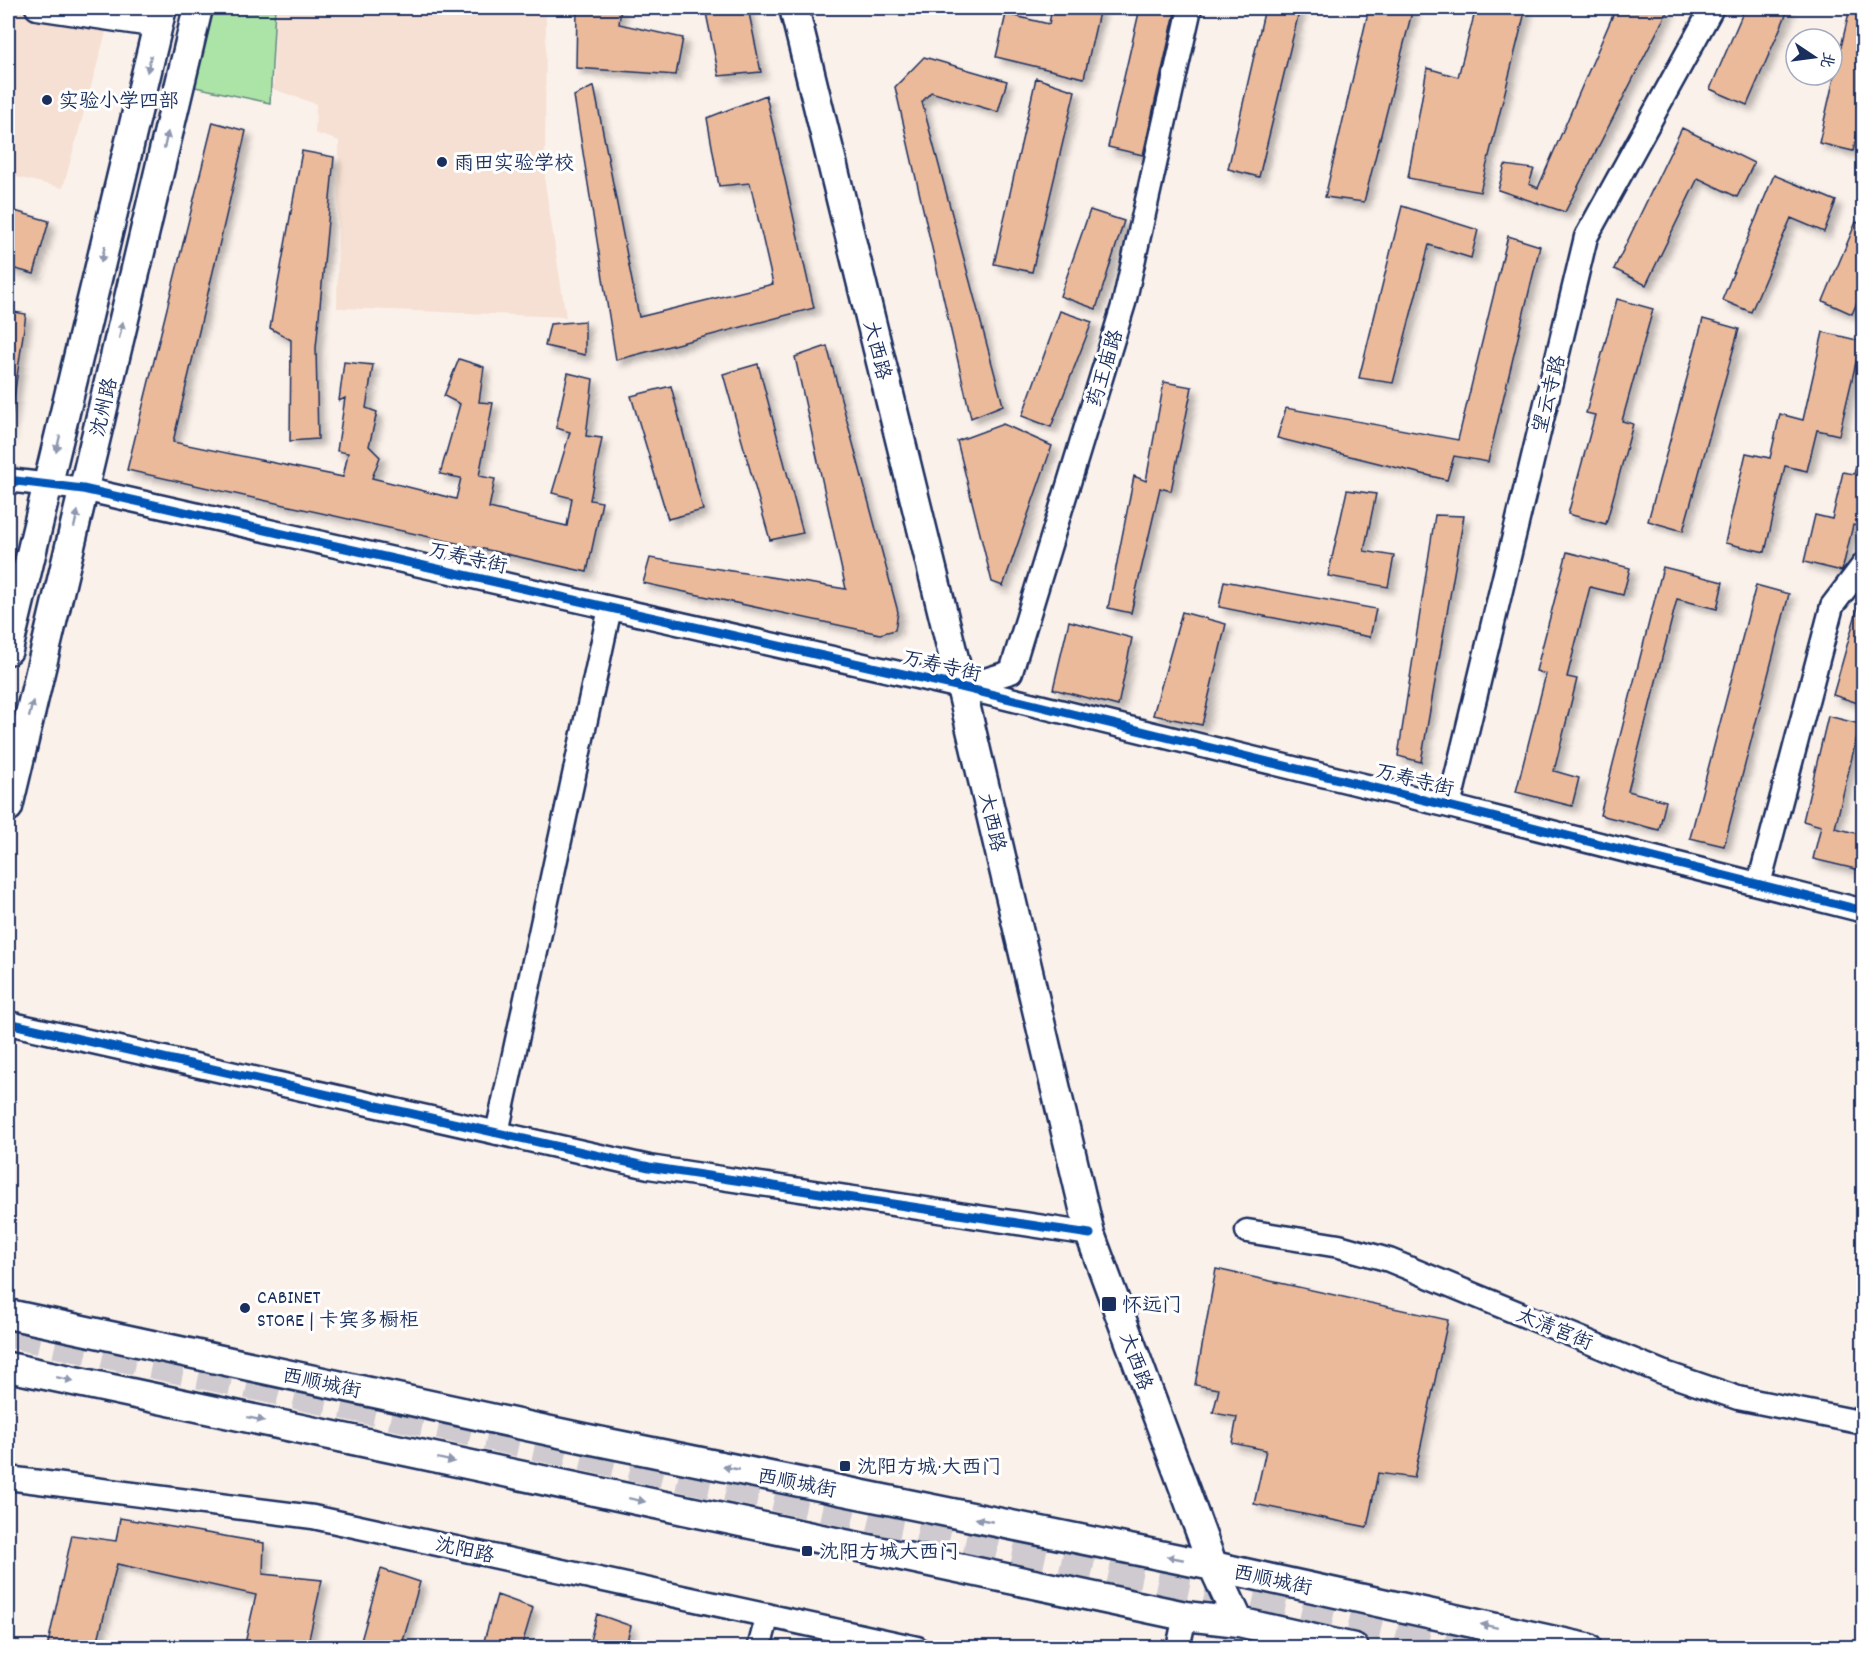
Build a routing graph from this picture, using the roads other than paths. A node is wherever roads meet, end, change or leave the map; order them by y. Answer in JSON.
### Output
{"nodes":[{"id":1,"x":37,"y":8,"type":"edge"},
{"id":2,"x":198,"y":8,"type":"edge"},
{"id":3,"x":794,"y":8,"type":"edge"},
{"id":4,"x":1190,"y":8,"type":"edge"},
{"id":5,"x":1712,"y":8,"type":"edge"},
{"id":6,"x":160,"y":17,"type":"edge"},
{"id":7,"x":8,"y":480,"type":"edge"},
{"id":8,"x":48,"y":484,"type":"junction"},
{"id":9,"x":83,"y":489,"type":"junction"},
{"id":10,"x":1863,"y":564,"type":"edge"},
{"id":11,"x":610,"y":608,"type":"junction"},
{"id":12,"x":8,"y":650,"type":"edge"},
{"id":13,"x":961,"y":687,"type":"junction"},
{"id":14,"x":1449,"y":806,"type":"junction"},
{"id":15,"x":8,"y":807,"type":"edge"},
{"id":16,"x":1759,"y":884,"type":"junction"},
{"id":17,"x":1863,"y":911,"type":"edge"},
{"id":18,"x":8,"y":1023,"type":"edge"},
{"id":19,"x":496,"y":1133,"type":"junction"},
{"id":20,"x":1247,"y":1231,"type":"dead end"},
{"id":21,"x":1090,"y":1233,"type":"junction"},
{"id":22,"x":8,"y":1314,"type":"edge"},
{"id":23,"x":8,"y":1367,"type":"edge"},
{"id":24,"x":1863,"y":1423,"type":"edge"},
{"id":25,"x":8,"y":1478,"type":"edge"},
{"id":26,"x":1213,"y":1566,"type":"junction"},
{"id":27,"x":768,"y":1615,"type":"junction"},
{"id":28,"x":1185,"y":1616,"type":"junction"},
{"id":29,"x":1239,"y":1622,"type":"junction"},
{"id":30,"x":759,"y":1647,"type":"edge"},
{"id":31,"x":917,"y":1647,"type":"edge"},
{"id":32,"x":1178,"y":1647,"type":"edge"},
{"id":33,"x":1354,"y":1647,"type":"edge"},
{"id":34,"x":1587,"y":1647,"type":"edge"}],
"edges":[{"from":1,"to":6,"type":"street"},
{"from":9,"to":2,"type":"main road","name":"沈州路","one_way":true},
{"from":3,"to":13,"type":"main road","name":"大西路"},
{"from":4,"to":13,"type":"street","name":"药王庙路"},
{"from":5,"to":14,"type":"street","name":"望云寺路"},
{"from":6,"to":8,"type":"main road","name":"沈州路","one_way":true},
{"from":7,"to":8,"type":"street","name":"万寿寺街"},
{"from":8,"to":9,"type":"street","name":"万寿寺街"},
{"from":8,"to":12,"type":"main road","name":"沈州路"},
{"from":9,"to":11,"type":"street","name":"万寿寺街"},
{"from":15,"to":9,"type":"main road","name":"沈州路","one_way":true},
{"from":10,"to":16,"type":"street"},
{"from":11,"to":13,"type":"street","name":"万寿寺街"},
{"from":11,"to":19,"type":"street"},
{"from":13,"to":14,"type":"street","name":"万寿寺街"},
{"from":13,"to":21,"type":"main road","name":"大西路"},
{"from":14,"to":16,"type":"street","name":"万寿寺街"},
{"from":16,"to":17,"type":"street","name":"万寿寺街"},
{"from":18,"to":19,"type":"street"},
{"from":19,"to":21,"type":"street"},
{"from":20,"to":24,"type":"street","name":"太清宫街"},
{"from":21,"to":26,"type":"main road","name":"大西路"},
{"from":26,"to":22,"type":"main road","name":"西顺城街","one_way":true},
{"from":23,"to":28,"type":"main road","one_way":true},
{"from":25,"to":27,"type":"street","name":"沈阳路"},
{"from":26,"to":29,"type":"main road","name":"大西路"},
{"from":34,"to":26,"type":"main road","name":"西顺城街","one_way":true},
{"from":27,"to":30,"type":"street"},
{"from":27,"to":31,"type":"street","name":"沈阳路"},
{"from":28,"to":29,"type":"main road"},
{"from":28,"to":32,"type":"street"},
{"from":29,"to":33,"type":"main road"}]}
